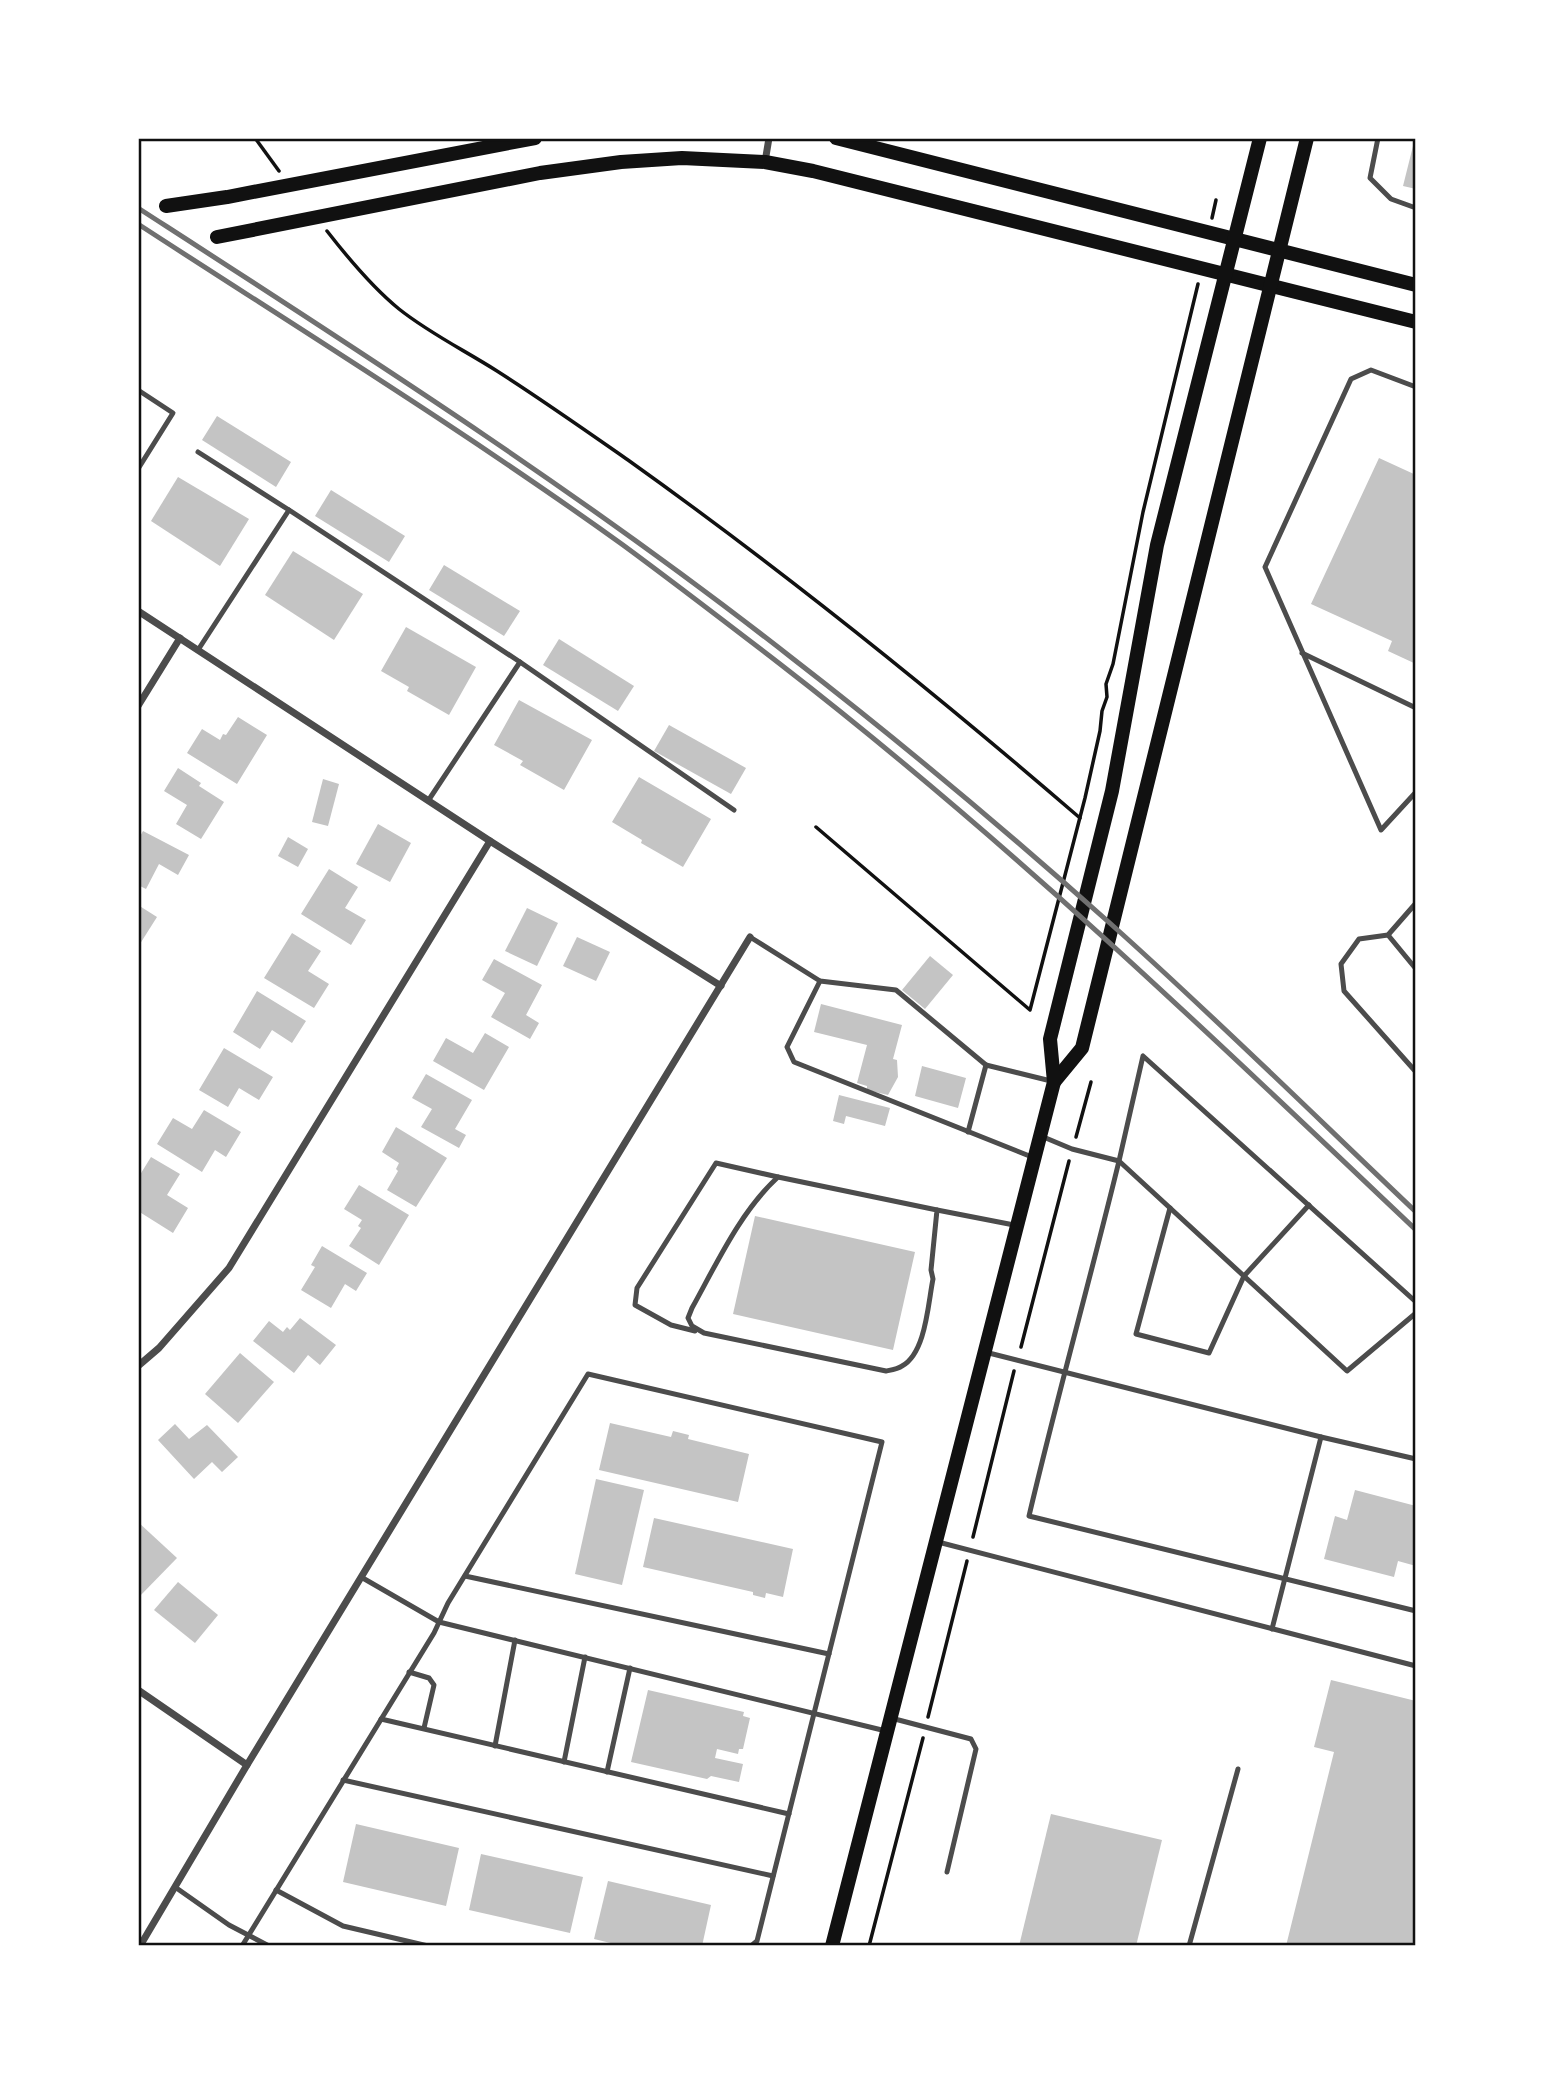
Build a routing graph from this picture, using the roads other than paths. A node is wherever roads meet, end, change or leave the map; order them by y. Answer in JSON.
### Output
{"nodes":[{"id":1,"x":535,"y":138,"type":"edge"},
{"id":2,"x":769,"y":138,"type":"edge"},
{"id":3,"x":836,"y":138,"type":"edge"},
{"id":4,"x":1260,"y":138,"type":"edge"},
{"id":5,"x":1307,"y":138,"type":"edge"},
{"id":6,"x":1378,"y":138,"type":"edge"},
{"id":7,"x":765,"y":162,"type":"junction"},
{"id":8,"x":166,"y":206,"type":"dead end"},
{"id":9,"x":1416,"y":208,"type":"edge"},
{"id":10,"x":217,"y":237,"type":"dead end"},
{"id":11,"x":1235,"y":239,"type":"junction"},
{"id":12,"x":1280,"y":250,"type":"junction"},
{"id":13,"x":1226,"y":274,"type":"junction"},
{"id":14,"x":1271,"y":285,"type":"junction"},
{"id":15,"x":1416,"y":285,"type":"edge"},
{"id":16,"x":1416,"y":322,"type":"edge"},
{"id":17,"x":1416,"y":387,"type":"edge"},
{"id":18,"x":138,"y":390,"type":"edge"},
{"id":19,"x":198,"y":452,"type":"dead end"},
{"id":20,"x":138,"y":469,"type":"edge"},
{"id":21,"x":289,"y":510,"type":"junction"},
{"id":22,"x":138,"y":611,"type":"edge"},
{"id":23,"x":180,"y":638,"type":"junction"},
{"id":24,"x":198,"y":650,"type":"junction"},
{"id":25,"x":1302,"y":653,"type":"junction"},
{"id":26,"x":520,"y":662,"type":"junction"},
{"id":27,"x":138,"y":706,"type":"edge"},
{"id":28,"x":1416,"y":708,"type":"edge"},
{"id":29,"x":1416,"y":792,"type":"edge"},
{"id":30,"x":428,"y":801,"type":"junction"},
{"id":31,"x":734,"y":810,"type":"dead end"},
{"id":32,"x":491,"y":841,"type":"junction"},
{"id":33,"x":1416,"y":903,"type":"edge"},
{"id":34,"x":1388,"y":935,"type":"junction"},
{"id":35,"x":750,"y":937,"type":"joint"},
{"id":36,"x":1416,"y":969,"type":"edge"},
{"id":37,"x":820,"y":982,"type":"junction"},
{"id":38,"x":721,"y":986,"type":"junction"},
{"id":39,"x":986,"y":1065,"type":"junction"},
{"id":40,"x":1416,"y":1072,"type":"edge"},
{"id":41,"x":1055,"y":1082,"type":"junction"},
{"id":42,"x":968,"y":1132,"type":"junction"},
{"id":43,"x":1041,"y":1136,"type":"junction"},
{"id":44,"x":1035,"y":1159,"type":"junction"},
{"id":45,"x":1119,"y":1161,"type":"junction"},
{"id":46,"x":778,"y":1177,"type":"junction"},
{"id":47,"x":1309,"y":1205,"type":"junction"},
{"id":48,"x":1170,"y":1208,"type":"junction"},
{"id":49,"x":937,"y":1210,"type":"junction"},
{"id":50,"x":1017,"y":1225,"type":"junction"},
{"id":51,"x":1244,"y":1276,"type":"junction"},
{"id":52,"x":1416,"y":1302,"type":"edge"},
{"id":53,"x":1416,"y":1313,"type":"edge"},
{"id":54,"x":704,"y":1333,"type":"junction"},
{"id":55,"x":985,"y":1352,"type":"junction"},
{"id":56,"x":138,"y":1366,"type":"edge"},
{"id":57,"x":1063,"y":1373,"type":"junction"},
{"id":58,"x":1321,"y":1437,"type":"junction"},
{"id":59,"x":1416,"y":1459,"type":"edge"},
{"id":60,"x":936,"y":1542,"type":"junction"},
{"id":61,"x":465,"y":1576,"type":"junction"},
{"id":62,"x":361,"y":1577,"type":"junction"},
{"id":63,"x":1283,"y":1580,"type":"junction"},
{"id":64,"x":1416,"y":1611,"type":"edge"},
{"id":65,"x":439,"y":1622,"type":"junction"},
{"id":66,"x":1272,"y":1629,"type":"junction"},
{"id":67,"x":514,"y":1640,"type":"junction"},
{"id":68,"x":829,"y":1654,"type":"junction"},
{"id":69,"x":585,"y":1657,"type":"junction"},
{"id":70,"x":1416,"y":1666,"type":"edge"},
{"id":71,"x":630,"y":1668,"type":"junction"},
{"id":72,"x":409,"y":1672,"type":"junction"},
{"id":73,"x":138,"y":1690,"type":"edge"},
{"id":74,"x":814,"y":1713,"type":"junction"},
{"id":75,"x":381,"y":1719,"type":"junction"},
{"id":76,"x":889,"y":1725,"type":"junction"},
{"id":77,"x":424,"y":1728,"type":"junction"},
{"id":78,"x":495,"y":1746,"type":"junction"},
{"id":79,"x":564,"y":1762,"type":"junction"},
{"id":80,"x":247,"y":1765,"type":"junction"},
{"id":81,"x":1238,"y":1769,"type":"dead end"},
{"id":82,"x":607,"y":1772,"type":"junction"},
{"id":83,"x":343,"y":1780,"type":"junction"},
{"id":84,"x":789,"y":1814,"type":"junction"},
{"id":85,"x":947,"y":1872,"type":"dead end"},
{"id":86,"x":773,"y":1876,"type":"junction"},
{"id":87,"x":175,"y":1887,"type":"junction"},
{"id":88,"x":276,"y":1890,"type":"junction"},
{"id":89,"x":248,"y":1935,"type":"junction"},
{"id":90,"x":140,"y":1946,"type":"edge"},
{"id":91,"x":242,"y":1946,"type":"edge"},
{"id":92,"x":269,"y":1946,"type":"edge"},
{"id":93,"x":428,"y":1946,"type":"edge"},
{"id":94,"x":751,"y":1946,"type":"edge"},
{"id":95,"x":832,"y":1946,"type":"edge"},
{"id":96,"x":1189,"y":1946,"type":"edge"}],
"edges":[{"from":1,"to":8,"type":"main road"},
{"from":2,"to":7,"type":"street"},
{"from":3,"to":11,"type":"main road"},
{"from":4,"to":11,"type":"main road"},
{"from":5,"to":12,"type":"main road"},
{"from":6,"to":9,"type":"lane"},
{"from":7,"to":10,"type":"main road"},
{"from":7,"to":13,"type":"main road"},
{"from":11,"to":12,"type":"main road"},
{"from":11,"to":13,"type":"main road"},
{"from":12,"to":14,"type":"main road"},
{"from":12,"to":15,"type":"main road"},
{"from":13,"to":14,"type":"main road"},
{"from":13,"to":41,"type":"main road"},
{"from":14,"to":16,"type":"main road"},
{"from":14,"to":41,"type":"main road"},
{"from":17,"to":25,"type":"lane"},
{"from":18,"to":20,"type":"lane"},
{"from":19,"to":21,"type":"lane"},
{"from":21,"to":24,"type":"lane"},
{"from":21,"to":26,"type":"lane"},
{"from":22,"to":23,"type":"street"},
{"from":23,"to":24,"type":"street"},
{"from":23,"to":27,"type":"street"},
{"from":24,"to":30,"type":"street"},
{"from":25,"to":28,"type":"lane"},
{"from":25,"to":29,"type":"lane"},
{"from":26,"to":30,"type":"lane"},
{"from":26,"to":31,"type":"lane"},
{"from":30,"to":32,"type":"street"},
{"from":32,"to":38,"type":"street"},
{"from":32,"to":56,"type":"street"},
{"from":33,"to":34,"type":"lane"},
{"from":34,"to":36,"type":"lane"},
{"from":34,"to":40,"type":"lane"},
{"from":35,"to":37,"type":"lane"},
{"from":35,"to":38,"type":"street"},
{"from":37,"to":39,"type":"lane"},
{"from":37,"to":42,"type":"lane"},
{"from":38,"to":62,"type":"street"},
{"from":39,"to":41,"type":"lane"},
{"from":39,"to":42,"type":"lane"},
{"from":41,"to":43,"type":"main road"},
{"from":42,"to":44,"type":"lane"},
{"from":43,"to":44,"type":"main road"},
{"from":43,"to":45,"type":"lane"},
{"from":44,"to":50,"type":"main road"},
{"from":45,"to":47,"type":"lane"},
{"from":45,"to":48,"type":"lane"},
{"from":45,"to":57,"type":"lane"},
{"from":46,"to":49,"type":"lane"},
{"from":46,"to":54,"type":"lane"},
{"from":46,"to":54,"type":"lane"},
{"from":47,"to":51,"type":"lane"},
{"from":47,"to":52,"type":"lane"},
{"from":48,"to":51,"type":"lane"},
{"from":48,"to":51,"type":"lane"},
{"from":49,"to":50,"type":"lane"},
{"from":49,"to":54,"type":"lane"},
{"from":50,"to":55,"type":"main road"},
{"from":51,"to":53,"type":"lane"},
{"from":55,"to":57,"type":"lane"},
{"from":55,"to":60,"type":"main road"},
{"from":57,"to":58,"type":"lane"},
{"from":57,"to":63,"type":"lane"},
{"from":58,"to":59,"type":"lane"},
{"from":58,"to":63,"type":"lane"},
{"from":60,"to":66,"type":"lane"},
{"from":60,"to":76,"type":"main road"},
{"from":61,"to":65,"type":"lane"},
{"from":61,"to":68,"type":"lane"},
{"from":61,"to":68,"type":"lane"},
{"from":62,"to":65,"type":"lane"},
{"from":62,"to":80,"type":"street"},
{"from":63,"to":64,"type":"lane"},
{"from":63,"to":66,"type":"lane"},
{"from":65,"to":67,"type":"lane"},
{"from":65,"to":72,"type":"lane"},
{"from":66,"to":70,"type":"lane"},
{"from":67,"to":69,"type":"lane"},
{"from":67,"to":78,"type":"lane"},
{"from":68,"to":74,"type":"lane"},
{"from":69,"to":71,"type":"lane"},
{"from":69,"to":79,"type":"lane"},
{"from":71,"to":74,"type":"lane"},
{"from":71,"to":82,"type":"lane"},
{"from":72,"to":75,"type":"lane"},
{"from":72,"to":77,"type":"lane"},
{"from":73,"to":80,"type":"street"},
{"from":74,"to":76,"type":"lane"},
{"from":74,"to":84,"type":"lane"},
{"from":75,"to":77,"type":"lane"},
{"from":75,"to":83,"type":"lane"},
{"from":76,"to":85,"type":"lane"},
{"from":76,"to":95,"type":"main road"},
{"from":77,"to":78,"type":"lane"},
{"from":78,"to":79,"type":"lane"},
{"from":79,"to":82,"type":"lane"},
{"from":80,"to":87,"type":"street"},
{"from":81,"to":96,"type":"lane"},
{"from":82,"to":84,"type":"lane"},
{"from":83,"to":86,"type":"lane"},
{"from":83,"to":88,"type":"lane"},
{"from":84,"to":86,"type":"lane"},
{"from":86,"to":94,"type":"lane"},
{"from":87,"to":89,"type":"lane"},
{"from":87,"to":90,"type":"street"},
{"from":88,"to":89,"type":"lane"},
{"from":88,"to":93,"type":"lane"},
{"from":89,"to":91,"type":"lane"},
{"from":89,"to":92,"type":"lane"}]}
